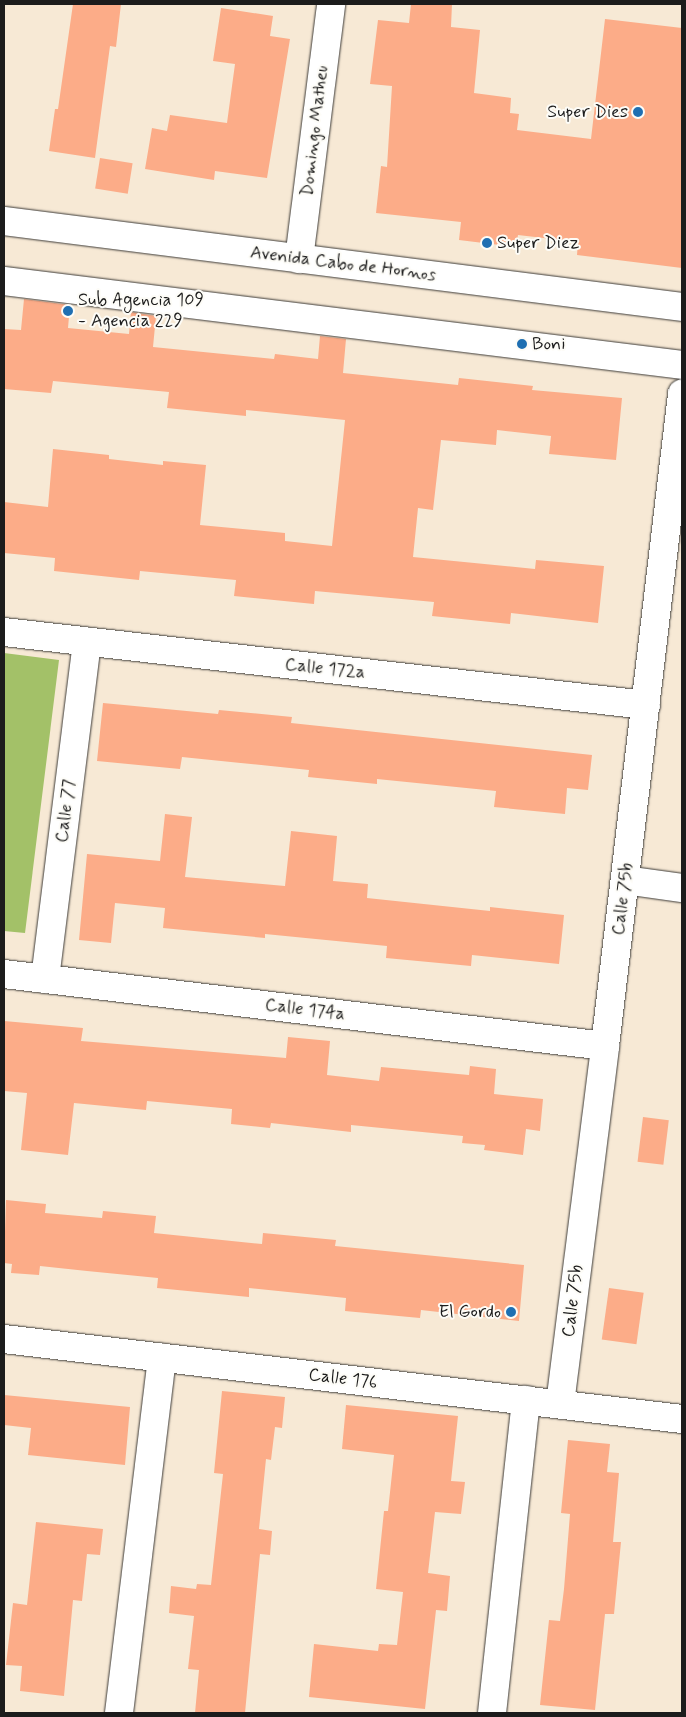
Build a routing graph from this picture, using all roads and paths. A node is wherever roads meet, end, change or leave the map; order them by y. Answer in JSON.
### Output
{"nodes":[{"id":1,"x":331,"y":4,"type":"edge"},
{"id":2,"x":4,"y":221,"type":"edge"},
{"id":3,"x":299,"y":259,"type":"junction"},
{"id":4,"x":4,"y":281,"type":"edge"},
{"id":5,"x":682,"y":307,"type":"edge"},
{"id":6,"x":682,"y":364,"type":"edge"},
{"id":7,"x":682,"y":394,"type":"edge"},
{"id":8,"x":4,"y":632,"type":"edge"},
{"id":9,"x":87,"y":642,"type":"junction"},
{"id":10,"x":646,"y":705,"type":"junction"},
{"id":11,"x":625,"y":880,"type":"junction"},
{"id":12,"x":682,"y":888,"type":"edge"},
{"id":13,"x":4,"y":974,"type":"edge"},
{"id":14,"x":45,"y":979,"type":"junction"},
{"id":15,"x":605,"y":1046,"type":"junction"},
{"id":16,"x":4,"y":1339,"type":"edge"},
{"id":17,"x":162,"y":1358,"type":"junction"},
{"id":18,"x":526,"y":1400,"type":"junction"},
{"id":19,"x":560,"y":1404,"type":"junction"},
{"id":20,"x":682,"y":1419,"type":"edge"},
{"id":21,"x":119,"y":1713,"type":"edge"},
{"id":22,"x":492,"y":1713,"type":"edge"}],
"edges":[{"from":1,"to":3,"type":"street","name":"Domingo Matheu"},
{"from":2,"to":3,"type":"street","name":"Avenida Cabo de Hornos"},
{"from":3,"to":5,"type":"street","name":"Avenida Cabo de Hornos"},
{"from":4,"to":6,"type":"street"},
{"from":7,"to":10,"type":"street","name":"Calle 75b"},
{"from":8,"to":9,"type":"street","name":"Calle 172a"},
{"from":9,"to":10,"type":"street","name":"Calle 172a"},
{"from":9,"to":14,"type":"street","name":"Calle 77"},
{"from":10,"to":11,"type":"street","name":"Calle 75b"},
{"from":11,"to":12,"type":"street"},
{"from":11,"to":15,"type":"street","name":"Calle 75b"},
{"from":13,"to":14,"type":"street","name":"Calle 174a"},
{"from":14,"to":15,"type":"street","name":"Calle 174a"},
{"from":15,"to":19,"type":"street","name":"Calle 75b"},
{"from":16,"to":17,"type":"street","name":"Calle 176"},
{"from":17,"to":18,"type":"street","name":"Calle 176"},
{"from":17,"to":21,"type":"street"},
{"from":18,"to":19,"type":"street","name":"Calle 176"},
{"from":18,"to":22,"type":"street"},
{"from":19,"to":20,"type":"street","name":"Calle 176"}]}
